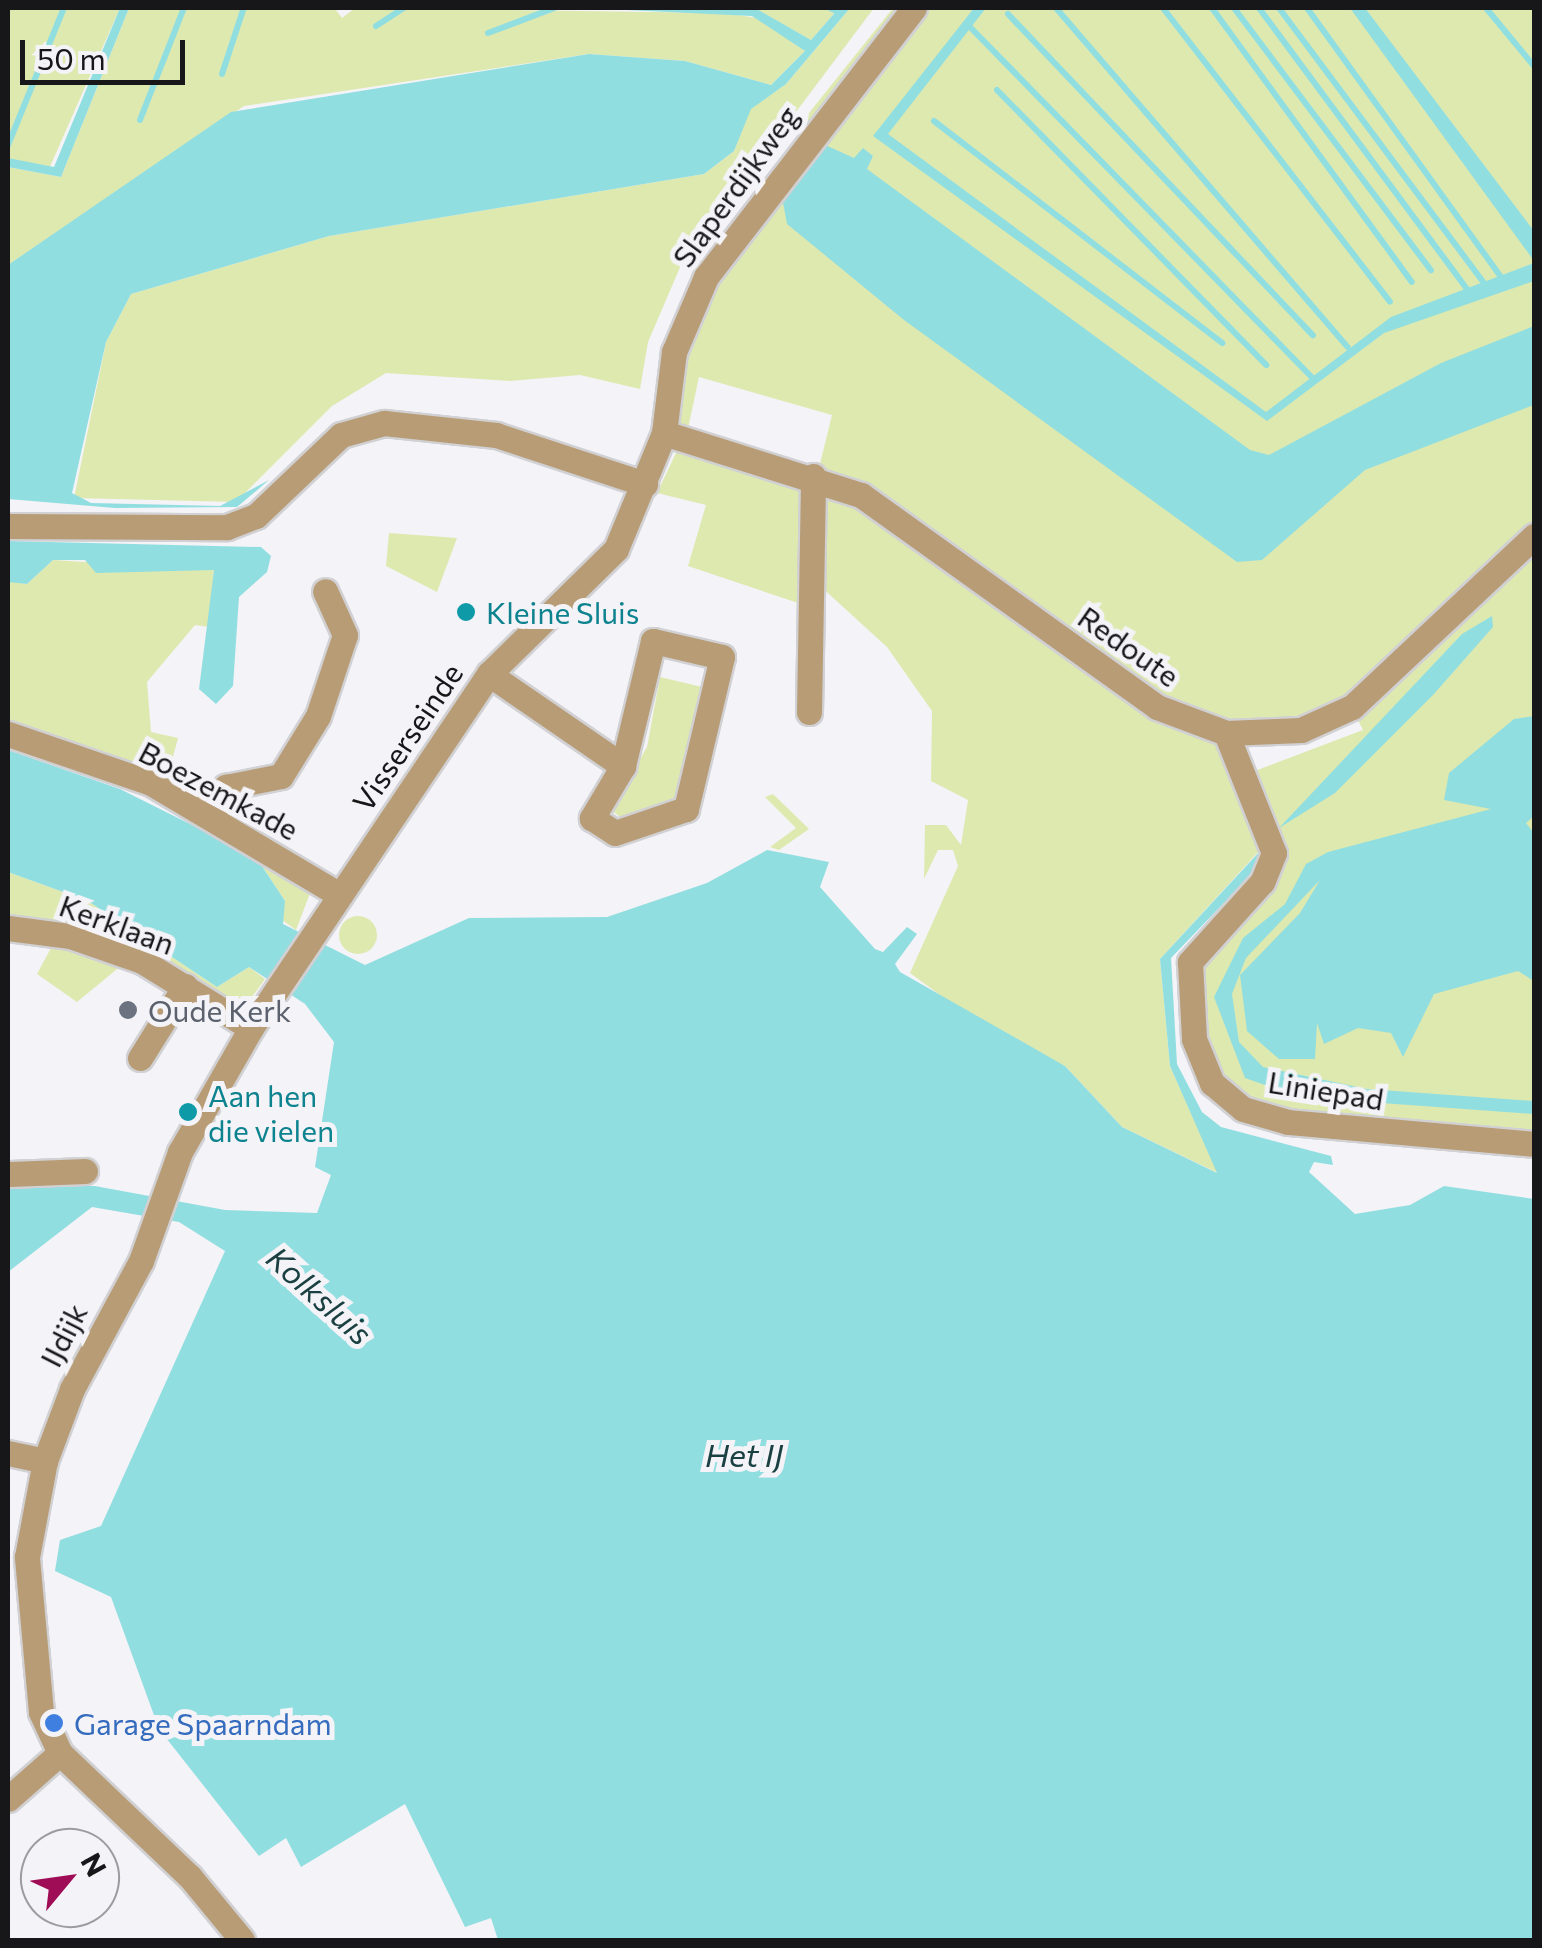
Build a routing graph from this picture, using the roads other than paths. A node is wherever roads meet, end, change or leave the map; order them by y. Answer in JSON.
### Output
{"nodes":[{"id":1,"x":914,"y":8,"type":"edge"},
{"id":2,"x":664,"y":433,"type":"junction"},
{"id":3,"x":813,"y":476,"type":"junction"},
{"id":4,"x":645,"y":484,"type":"junction"},
{"id":5,"x":8,"y":526,"type":"edge"},
{"id":6,"x":1534,"y":536,"type":"edge"},
{"id":7,"x":325,"y":591,"type":"dead end"},
{"id":8,"x":490,"y":674,"type":"junction"},
{"id":9,"x":809,"y":712,"type":"dead end"},
{"id":10,"x":1226,"y":733,"type":"junction"},
{"id":11,"x":8,"y":734,"type":"edge"},
{"id":12,"x":623,"y":766,"type":"junction"},
{"id":13,"x":210,"y":816,"type":"junction"},
{"id":14,"x":338,"y":894,"type":"junction"},
{"id":15,"x":8,"y":928,"type":"edge"},
{"id":16,"x":310,"y":937,"type":"joint"},
{"id":17,"x":185,"y":986,"type":"junction"},
{"id":18,"x":251,"y":1028,"type":"junction"},
{"id":19,"x":140,"y":1058,"type":"dead end"},
{"id":20,"x":1534,"y":1144,"type":"edge"},
{"id":21,"x":85,"y":1171,"type":"dead end"},
{"id":22,"x":8,"y":1174,"type":"edge"},
{"id":23,"x":8,"y":1453,"type":"edge"},
{"id":24,"x":45,"y":1461,"type":"junction"},
{"id":25,"x":60,"y":1753,"type":"junction"},
{"id":26,"x":8,"y":1799,"type":"edge"},
{"id":27,"x":242,"y":1940,"type":"edge"}],
"edges":[{"from":1,"to":2,"type":"street","name":"Slaperdijkweg"},
{"from":2,"to":3,"type":"street","name":"Redoute"},
{"from":2,"to":4,"type":"street","name":"Slaperdijkweg"},
{"from":3,"to":9,"type":"street"},
{"from":3,"to":10,"type":"street","name":"Redoute"},
{"from":4,"to":5,"type":"street"},
{"from":4,"to":8,"type":"street","name":"Visserseinde"},
{"from":6,"to":10,"type":"street","name":"Redoute"},
{"from":7,"to":13,"type":"street"},
{"from":8,"to":12,"type":"street"},
{"from":8,"to":14,"type":"street","name":"Visserseinde"},
{"from":10,"to":20,"type":"street","name":"Liniepad"},
{"from":11,"to":13,"type":"street","name":"Boezemkade"},
{"from":12,"to":12,"type":"street"},
{"from":13,"to":14,"type":"street","name":"Boezemkade"},
{"from":14,"to":16,"type":"street","name":"Visserseinde"},
{"from":15,"to":17,"type":"street","name":"Kerklaan"},
{"from":16,"to":18,"type":"street","name":"IJdijk"},
{"from":17,"to":18,"type":"street","name":"Kerklaan"},
{"from":17,"to":19,"type":"street"},
{"from":18,"to":24,"type":"street","name":"IJdijk"},
{"from":21,"to":22,"type":"street"},
{"from":23,"to":24,"type":"street"},
{"from":24,"to":25,"type":"street","name":"IJdijk"},
{"from":25,"to":26,"type":"street"},
{"from":25,"to":27,"type":"street"}]}
